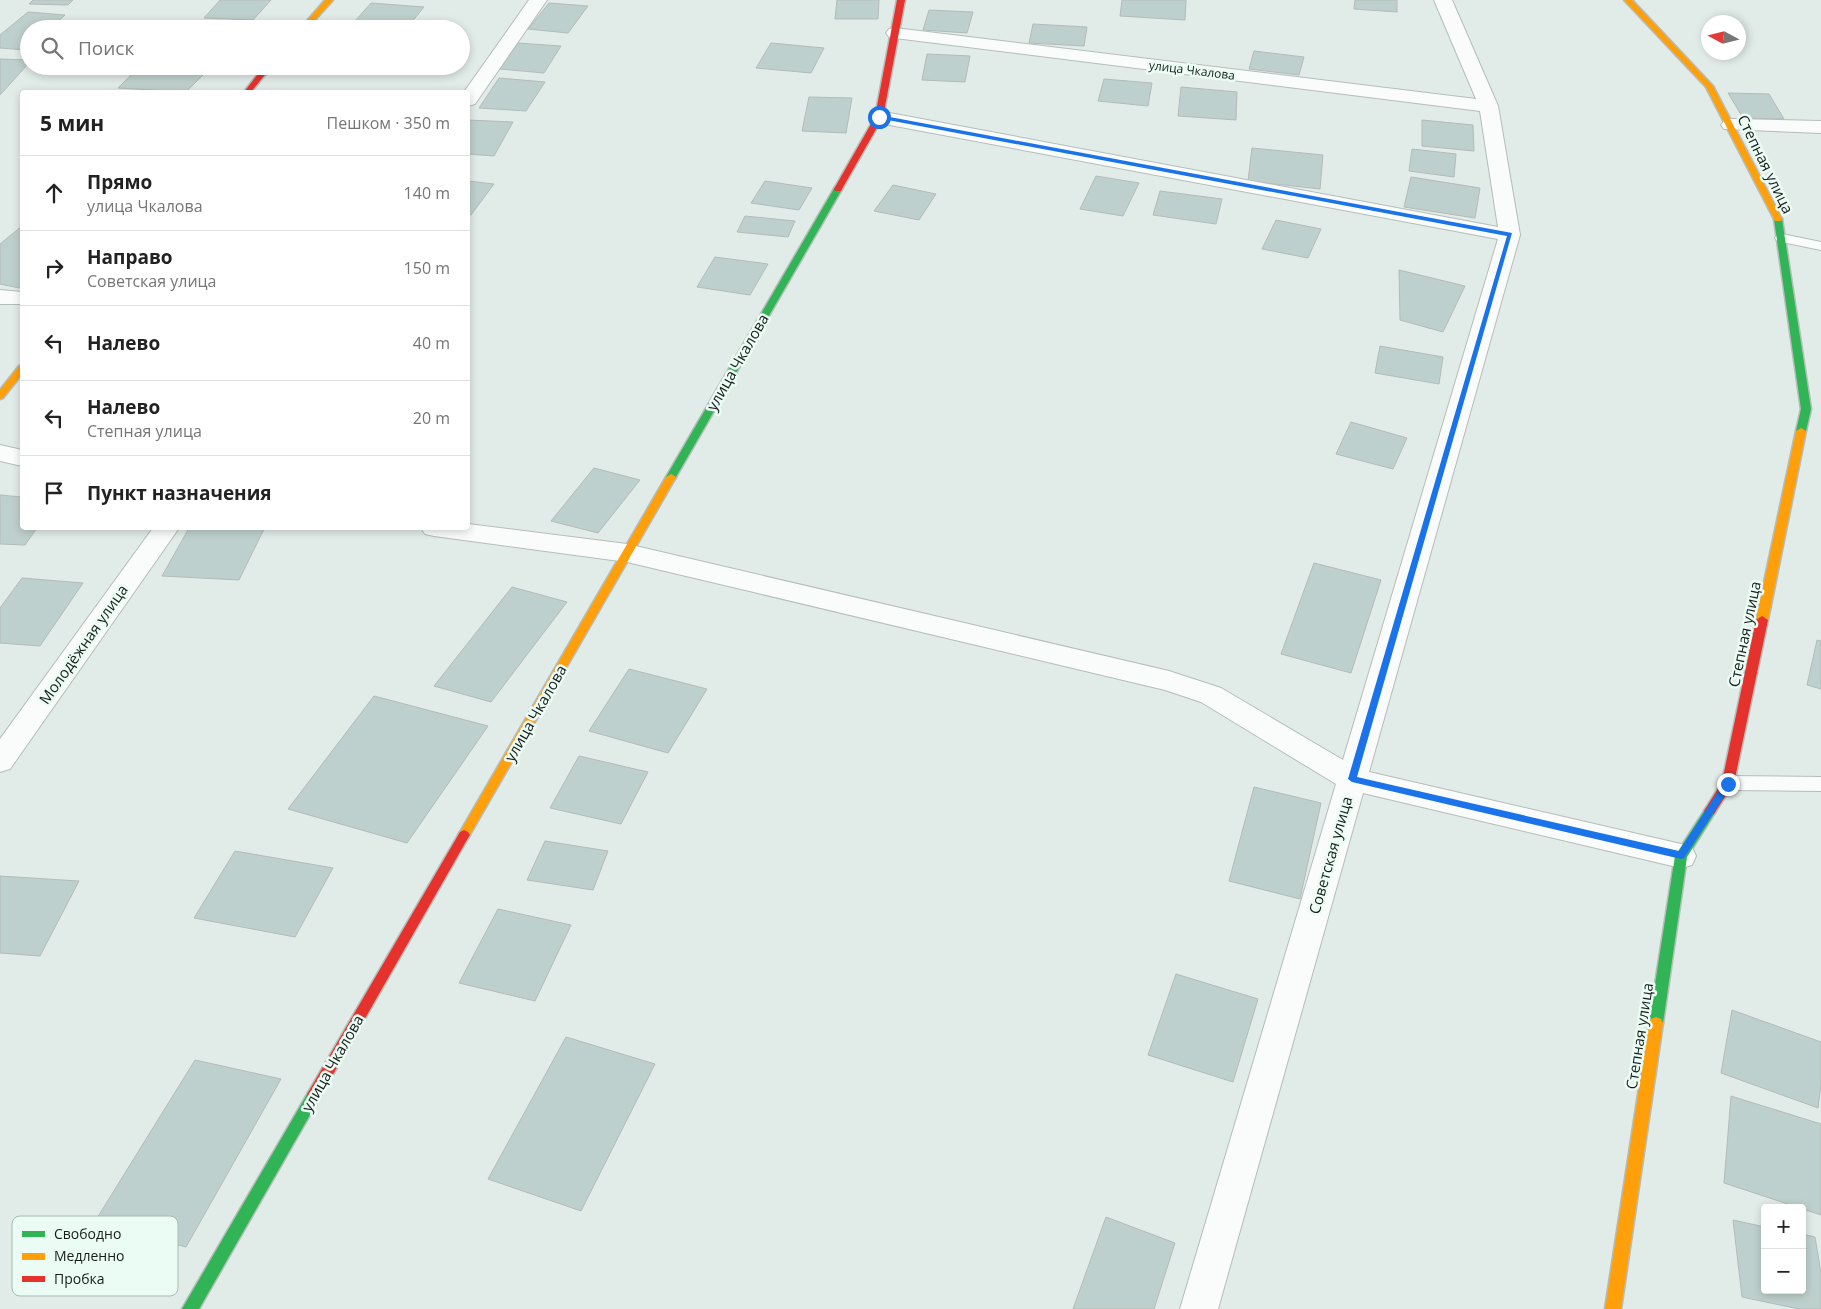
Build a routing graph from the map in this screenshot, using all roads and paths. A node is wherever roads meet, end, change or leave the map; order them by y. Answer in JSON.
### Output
{"nodes":[{"id":1,"x":329,"y":0,"type":"edge"},
{"id":2,"x":538,"y":0,"type":"edge"},
{"id":3,"x":901,"y":0,"type":"edge"},
{"id":4,"x":1443,"y":0,"type":"edge"},
{"id":5,"x":1628,"y":0,"type":"edge"},
{"id":6,"x":311,"y":20,"type":"edge"},
{"id":7,"x":895,"y":34,"type":"junction"},
{"id":8,"x":261,"y":75,"type":"edge"},
{"id":9,"x":249,"y":90,"type":"edge"},
{"id":10,"x":470,"y":97,"type":"edge"},
{"id":11,"x":1489,"y":106,"type":"junction"},
{"id":12,"x":879,"y":117,"type":"junction"},
{"id":13,"x":1731,"y":125,"type":"junction"},
{"id":14,"x":1821,"y":127,"type":"edge"},
{"id":15,"x":1510,"y":235,"type":"junction"},
{"id":16,"x":1782,"y":238,"type":"junction"},
{"id":17,"x":1821,"y":246,"type":"edge"},
{"id":18,"x":0,"y":297,"type":"edge"},
{"id":19,"x":20,"y":298,"type":"edge"},
{"id":20,"x":20,"y":371,"type":"edge"},
{"id":21,"x":0,"y":396,"type":"edge"},
{"id":22,"x":0,"y":453,"type":"edge"},
{"id":23,"x":20,"y":458,"type":"edge"},
{"id":24,"x":165,"y":530,"type":"edge"},
{"id":25,"x":449,"y":530,"type":"edge"},
{"id":26,"x":627,"y":554,"type":"junction"},
{"id":27,"x":0,"y":761,"type":"edge"},
{"id":28,"x":1352,"y":779,"type":"junction"},
{"id":29,"x":1728,"y":784,"type":"junction"},
{"id":30,"x":1821,"y":784,"type":"edge"},
{"id":31,"x":1681,"y":856,"type":"junction"},
{"id":32,"x":190,"y":1309,"type":"edge"},
{"id":33,"x":1199,"y":1309,"type":"edge"},
{"id":34,"x":1613,"y":1309,"type":"edge"}],
"edges":[{"from":1,"to":6,"type":"street"},
{"from":2,"to":10,"type":"street"},
{"from":3,"to":7,"type":"street","name":"улица Чкалова"},
{"from":4,"to":11,"type":"street","name":"Советская улица"},
{"from":5,"to":13,"type":"street","name":"Степная улица"},
{"from":7,"to":11,"type":"street","name":"улица Чкалова"},
{"from":7,"to":12,"type":"street","name":"улица Чкалова"},
{"from":8,"to":9,"type":"street"},
{"from":11,"to":15,"type":"street","name":"Советская улица"},
{"from":12,"to":15,"type":"street"},
{"from":12,"to":26,"type":"street","name":"улица Чкалова"},
{"from":13,"to":14,"type":"street"},
{"from":13,"to":16,"type":"street","name":"Степная улица"},
{"from":15,"to":28,"type":"street","name":"Советская улица"},
{"from":16,"to":17,"type":"lane"},
{"from":16,"to":29,"type":"street","name":"Степная улица"},
{"from":18,"to":19,"type":"street"},
{"from":20,"to":21,"type":"street"},
{"from":22,"to":23,"type":"street"},
{"from":24,"to":27,"type":"street","name":"Молодёжная улица"},
{"from":25,"to":26,"type":"street"},
{"from":26,"to":28,"type":"street"},
{"from":26,"to":32,"type":"street","name":"улица Чкалова"},
{"from":28,"to":31,"type":"street"},
{"from":28,"to":33,"type":"street","name":"Советская улица"},
{"from":29,"to":30,"type":"lane"},
{"from":29,"to":31,"type":"street","name":"Степная улица"},
{"from":31,"to":34,"type":"street","name":"Степная улица"}]}
